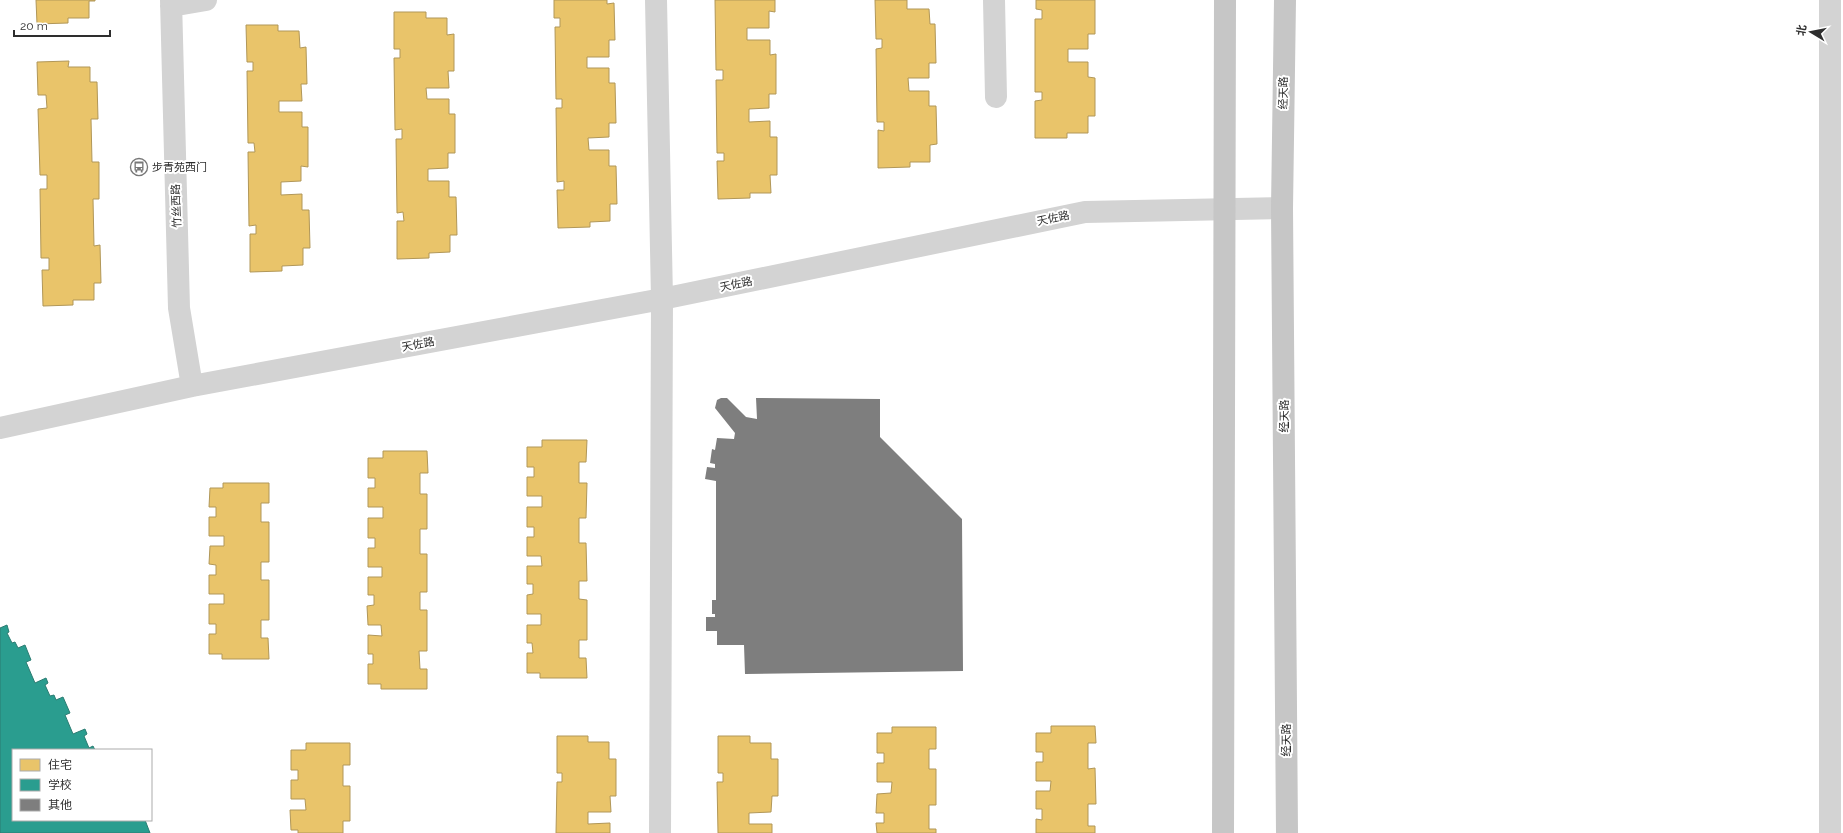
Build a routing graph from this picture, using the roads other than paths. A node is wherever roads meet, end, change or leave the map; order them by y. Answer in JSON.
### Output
{"nodes":[{"id":1,"x":206,"y":0,"type":"edge"},
{"id":2,"x":656,"y":0,"type":"edge"},
{"id":3,"x":994,"y":0,"type":"edge"},
{"id":4,"x":1225,"y":0,"type":"edge"},
{"id":5,"x":1285,"y":0,"type":"edge"},
{"id":6,"x":1830,"y":0,"type":"edge"},
{"id":7,"x":171,"y":3,"type":"edge"},
{"id":8,"x":996,"y":97,"type":"dead end"},
{"id":9,"x":1223,"y":208,"type":"junction"},
{"id":10,"x":1282,"y":208,"type":"junction"},
{"id":11,"x":662,"y":299,"type":"junction"},
{"id":12,"x":192,"y":386,"type":"junction"},
{"id":13,"x":0,"y":428,"type":"edge"},
{"id":14,"x":660,"y":833,"type":"edge"},
{"id":15,"x":1223,"y":833,"type":"edge"},
{"id":16,"x":1287,"y":833,"type":"edge"},
{"id":17,"x":1830,"y":833,"type":"edge"}],
"edges":[{"from":1,"to":7,"type":"street"},
{"from":2,"to":11,"type":"street"},
{"from":3,"to":8,"type":"street"},
{"from":4,"to":9,"type":"main road"},
{"from":5,"to":10,"type":"main road","name":"经天路"},
{"from":6,"to":17,"type":"street"},
{"from":7,"to":12,"type":"street","name":"竹丝西路"},
{"from":9,"to":10,"type":"street","name":"天佐路"},
{"from":9,"to":11,"type":"street","name":"天佐路"},
{"from":9,"to":15,"type":"main road"},
{"from":10,"to":16,"type":"main road","name":"经天路"},
{"from":11,"to":12,"type":"street","name":"天佐路"},
{"from":11,"to":14,"type":"street"},
{"from":12,"to":13,"type":"street","name":"天佐路"}]}
